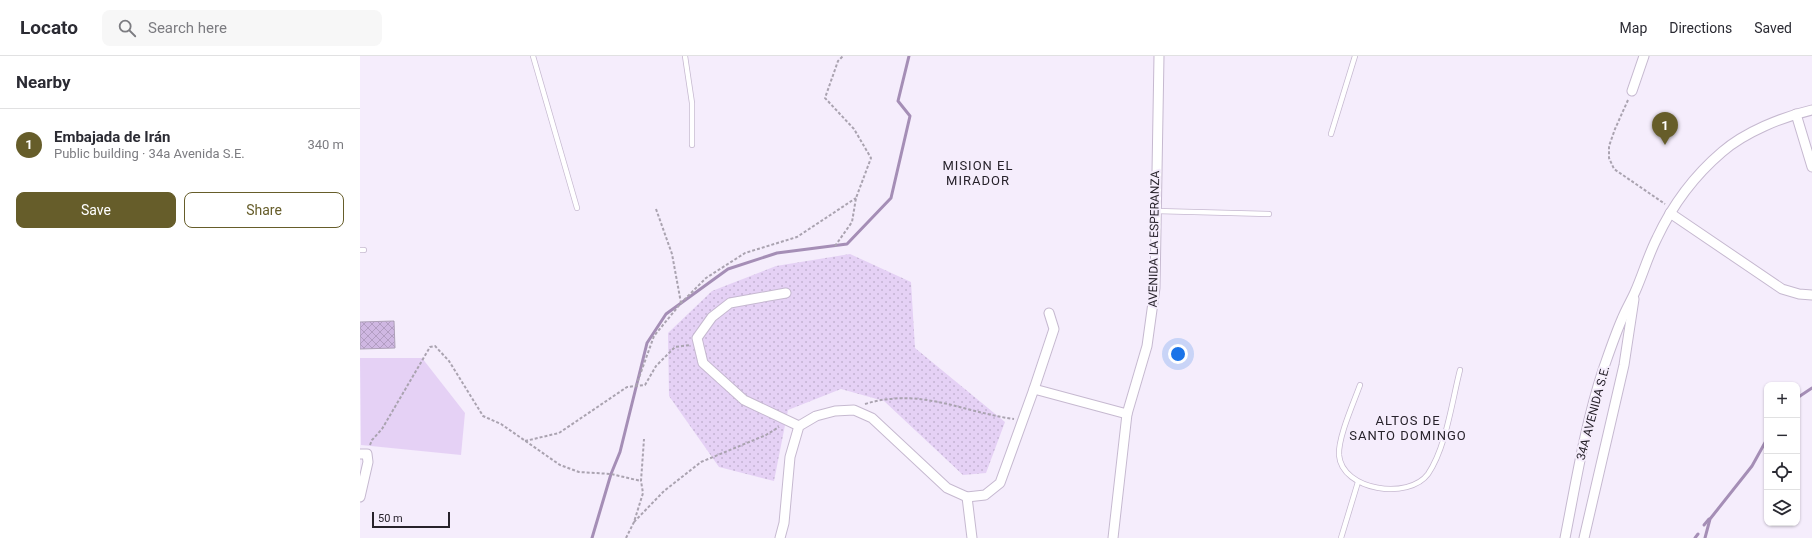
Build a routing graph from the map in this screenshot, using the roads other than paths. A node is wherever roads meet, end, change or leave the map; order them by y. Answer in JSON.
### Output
{"nodes":[{"id":1,"x":533,"y":56,"type":"edge"},
{"id":2,"x":685,"y":56,"type":"edge"},
{"id":3,"x":1158,"y":56,"type":"edge"},
{"id":4,"x":1355,"y":56,"type":"edge"},
{"id":5,"x":1644,"y":56,"type":"edge"},
{"id":6,"x":1632,"y":91,"type":"road end"},
{"id":7,"x":1812,"y":110,"type":"edge"},
{"id":8,"x":1796,"y":114,"type":"junction"},
{"id":9,"x":1331,"y":134,"type":"dead end"},
{"id":10,"x":692,"y":145,"type":"dead end"},
{"id":11,"x":1812,"y":168,"type":"edge"},
{"id":12,"x":577,"y":208,"type":"dead end"},
{"id":13,"x":1156,"y":211,"type":"junction"},
{"id":14,"x":1671,"y":212,"type":"junction"},
{"id":15,"x":1269,"y":214,"type":"dead end"},
{"id":16,"x":1635,"y":292,"type":"junction"},
{"id":17,"x":786,"y":293,"type":"dead end"},
{"id":18,"x":1812,"y":295,"type":"edge"},
{"id":19,"x":1049,"y":312,"type":"dead end"},
{"id":20,"x":1460,"y":370,"type":"dead end"},
{"id":21,"x":1360,"y":385,"type":"dead end"},
{"id":22,"x":1034,"y":389,"type":"junction"},
{"id":23,"x":1127,"y":414,"type":"junction"},
{"id":24,"x":799,"y":426,"type":"junction"},
{"id":25,"x":364,"y":454,"type":"edge"},
{"id":26,"x":1358,"y":482,"type":"junction"},
{"id":27,"x":360,"y":497,"type":"edge"},
{"id":28,"x":967,"y":497,"type":"junction"},
{"id":29,"x":780,"y":538,"type":"edge"},
{"id":30,"x":972,"y":538,"type":"edge"},
{"id":31,"x":1114,"y":538,"type":"edge"},
{"id":32,"x":1341,"y":538,"type":"edge"},
{"id":33,"x":1565,"y":538,"type":"edge"},
{"id":34,"x":1584,"y":538,"type":"edge"}],
"edges":[{"from":1,"to":12,"type":"lane"},
{"from":2,"to":10,"type":"lane"},
{"from":3,"to":13,"type":"street","name":"AVENIDA LA ESPERANZA"},
{"from":4,"to":9,"type":"lane"},
{"from":5,"to":6,"type":"street"},
{"from":7,"to":8,"type":"street","name":"34A AVENIDA S.E."},
{"from":8,"to":11,"type":"street"},
{"from":8,"to":14,"type":"street","name":"34A AVENIDA S.E."},
{"from":13,"to":15,"type":"lane"},
{"from":13,"to":23,"type":"street","name":"AVENIDA LA ESPERANZA"},
{"from":14,"to":16,"type":"street","name":"34A AVENIDA S.E."},
{"from":14,"to":18,"type":"street"},
{"from":16,"to":33,"type":"street","name":"34A AVENIDA S.E."},
{"from":16,"to":34,"type":"street","name":"34A AVENIDA S.E."},
{"from":17,"to":24,"type":"street"},
{"from":19,"to":22,"type":"street"},
{"from":20,"to":26,"type":"lane"},
{"from":21,"to":26,"type":"lane"},
{"from":22,"to":23,"type":"street"},
{"from":22,"to":28,"type":"street"},
{"from":23,"to":31,"type":"street","name":"AVENIDA LA ESPERANZA"},
{"from":24,"to":28,"type":"street"},
{"from":24,"to":29,"type":"street"},
{"from":25,"to":27,"type":"street"},
{"from":26,"to":32,"type":"lane"},
{"from":28,"to":30,"type":"street"}]}
